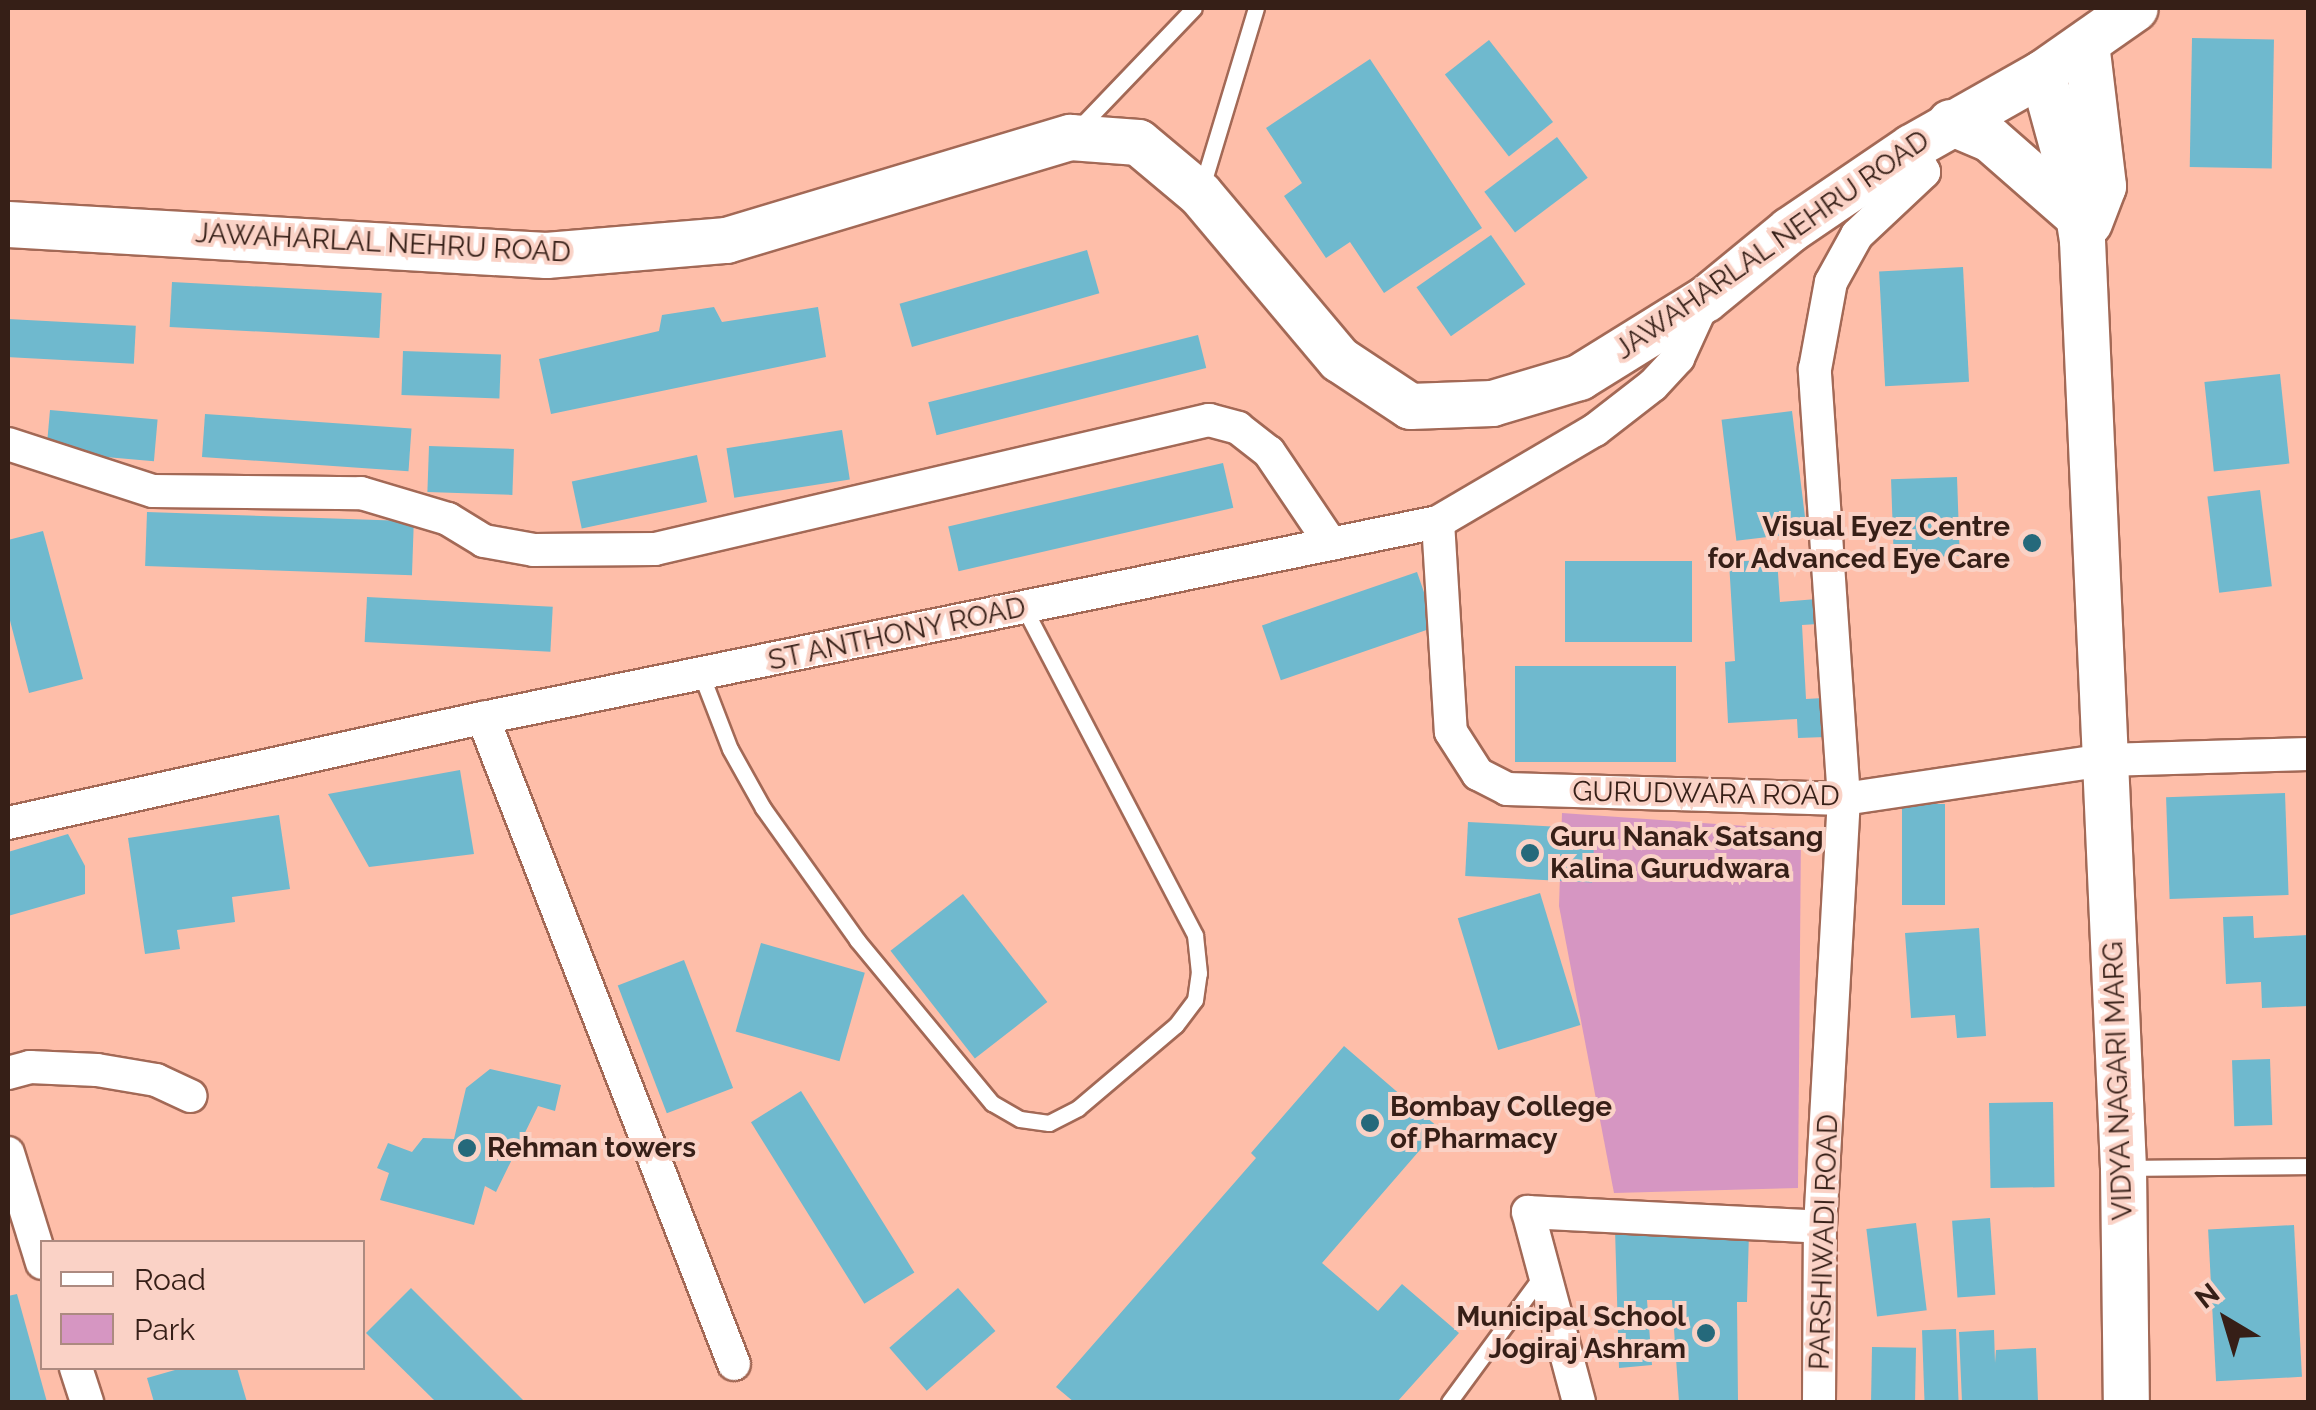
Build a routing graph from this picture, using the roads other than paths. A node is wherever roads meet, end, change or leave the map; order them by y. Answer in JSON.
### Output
{"nodes":[{"id":1,"x":1194,"y":8,"type":"edge"},
{"id":2,"x":1256,"y":8,"type":"edge"},
{"id":3,"x":2112,"y":19,"type":"edge"},
{"id":4,"x":2042,"y":73,"type":"junction"},
{"id":5,"x":1950,"y":122,"type":"junction"},
{"id":6,"x":1070,"y":138,"type":"junction"},
{"id":7,"x":1912,"y":147,"type":"junction"},
{"id":8,"x":1200,"y":194,"type":"junction"},
{"id":9,"x":8,"y":224,"type":"edge"},
{"id":10,"x":2080,"y":228,"type":"junction"},
{"id":11,"x":1704,"y":300,"type":"junction"},
{"id":12,"x":8,"y":444,"type":"edge"},
{"id":13,"x":1438,"y":522,"type":"junction"},
{"id":14,"x":1331,"y":544,"type":"junction"},
{"id":15,"x":1024,"y":608,"type":"junction"},
{"id":16,"x":701,"y":674,"type":"junction"},
{"id":17,"x":483,"y":718,"type":"junction"},
{"id":18,"x":2308,"y":754,"type":"edge"},
{"id":19,"x":2105,"y":760,"type":"junction"},
{"id":20,"x":1844,"y":799,"type":"junction"},
{"id":21,"x":8,"y":824,"type":"edge"},
{"id":22,"x":8,"y":1073,"type":"edge"},
{"id":23,"x":190,"y":1096,"type":"dead end"},
{"id":24,"x":8,"y":1153,"type":"edge"},
{"id":25,"x":2308,"y":1166,"type":"edge"},
{"id":26,"x":2124,"y":1168,"type":"junction"},
{"id":27,"x":1820,"y":1227,"type":"junction"},
{"id":28,"x":40,"y":1257,"type":"edge"},
{"id":29,"x":1543,"y":1274,"type":"junction"},
{"id":30,"x":734,"y":1364,"type":"dead end"},
{"id":31,"x":77,"y":1370,"type":"edge"},
{"id":32,"x":87,"y":1402,"type":"edge"},
{"id":33,"x":1449,"y":1402,"type":"edge"},
{"id":34,"x":1579,"y":1402,"type":"edge"},
{"id":35,"x":1818,"y":1402,"type":"edge"},
{"id":36,"x":2126,"y":1402,"type":"edge"}],
"edges":[{"from":1,"to":6,"type":"lane"},
{"from":2,"to":8,"type":"lane"},
{"from":3,"to":4,"type":"main road","name":"JAWAHARLAL NEHRU ROAD"},
{"from":3,"to":10,"type":"main road"},
{"from":4,"to":5,"type":"main road","name":"JAWAHARLAL NEHRU ROAD"},
{"from":4,"to":10,"type":"main road"},
{"from":5,"to":7,"type":"main road","name":"JAWAHARLAL NEHRU ROAD"},
{"from":5,"to":10,"type":"main road"},
{"from":6,"to":8,"type":"main road","name":"JAWAHARLAL NEHRU ROAD"},
{"from":6,"to":9,"type":"main road","name":"JAWAHARLAL NEHRU ROAD"},
{"from":7,"to":11,"type":"main road","name":"JAWAHARLAL NEHRU ROAD"},
{"from":7,"to":20,"type":"street"},
{"from":8,"to":11,"type":"main road","name":"JAWAHARLAL NEHRU ROAD"},
{"from":10,"to":19,"type":"main road","name":"VIDYA NAGARI MARG"},
{"from":11,"to":13,"type":"street","name":"ST ANTHONY ROAD"},
{"from":12,"to":14,"type":"street"},
{"from":13,"to":14,"type":"street","name":"ST ANTHONY ROAD"},
{"from":13,"to":20,"type":"street","name":"GURUDWARA ROAD"},
{"from":14,"to":15,"type":"street","name":"ST ANTHONY ROAD"},
{"from":15,"to":16,"type":"street","name":"ST ANTHONY ROAD"},
{"from":15,"to":16,"type":"lane"},
{"from":16,"to":17,"type":"street","name":"ST ANTHONY ROAD"},
{"from":17,"to":21,"type":"street","name":"ST ANTHONY ROAD"},
{"from":17,"to":30,"type":"street"},
{"from":18,"to":19,"type":"street","name":"GURUDWARA ROAD"},
{"from":19,"to":20,"type":"street","name":"GURUDWARA ROAD"},
{"from":19,"to":26,"type":"main road","name":"VIDYA NAGARI MARG"},
{"from":20,"to":27,"type":"street","name":"PARSHIWADI ROAD"},
{"from":22,"to":23,"type":"street"},
{"from":24,"to":28,"type":"street"},
{"from":25,"to":26,"type":"lane"},
{"from":26,"to":36,"type":"main road","name":"VIDYA NAGARI MARG"},
{"from":27,"to":29,"type":"street"},
{"from":27,"to":35,"type":"street","name":"PARSHIWADI ROAD"},
{"from":29,"to":33,"type":"lane"},
{"from":29,"to":34,"type":"street"},
{"from":31,"to":32,"type":"street"}]}
